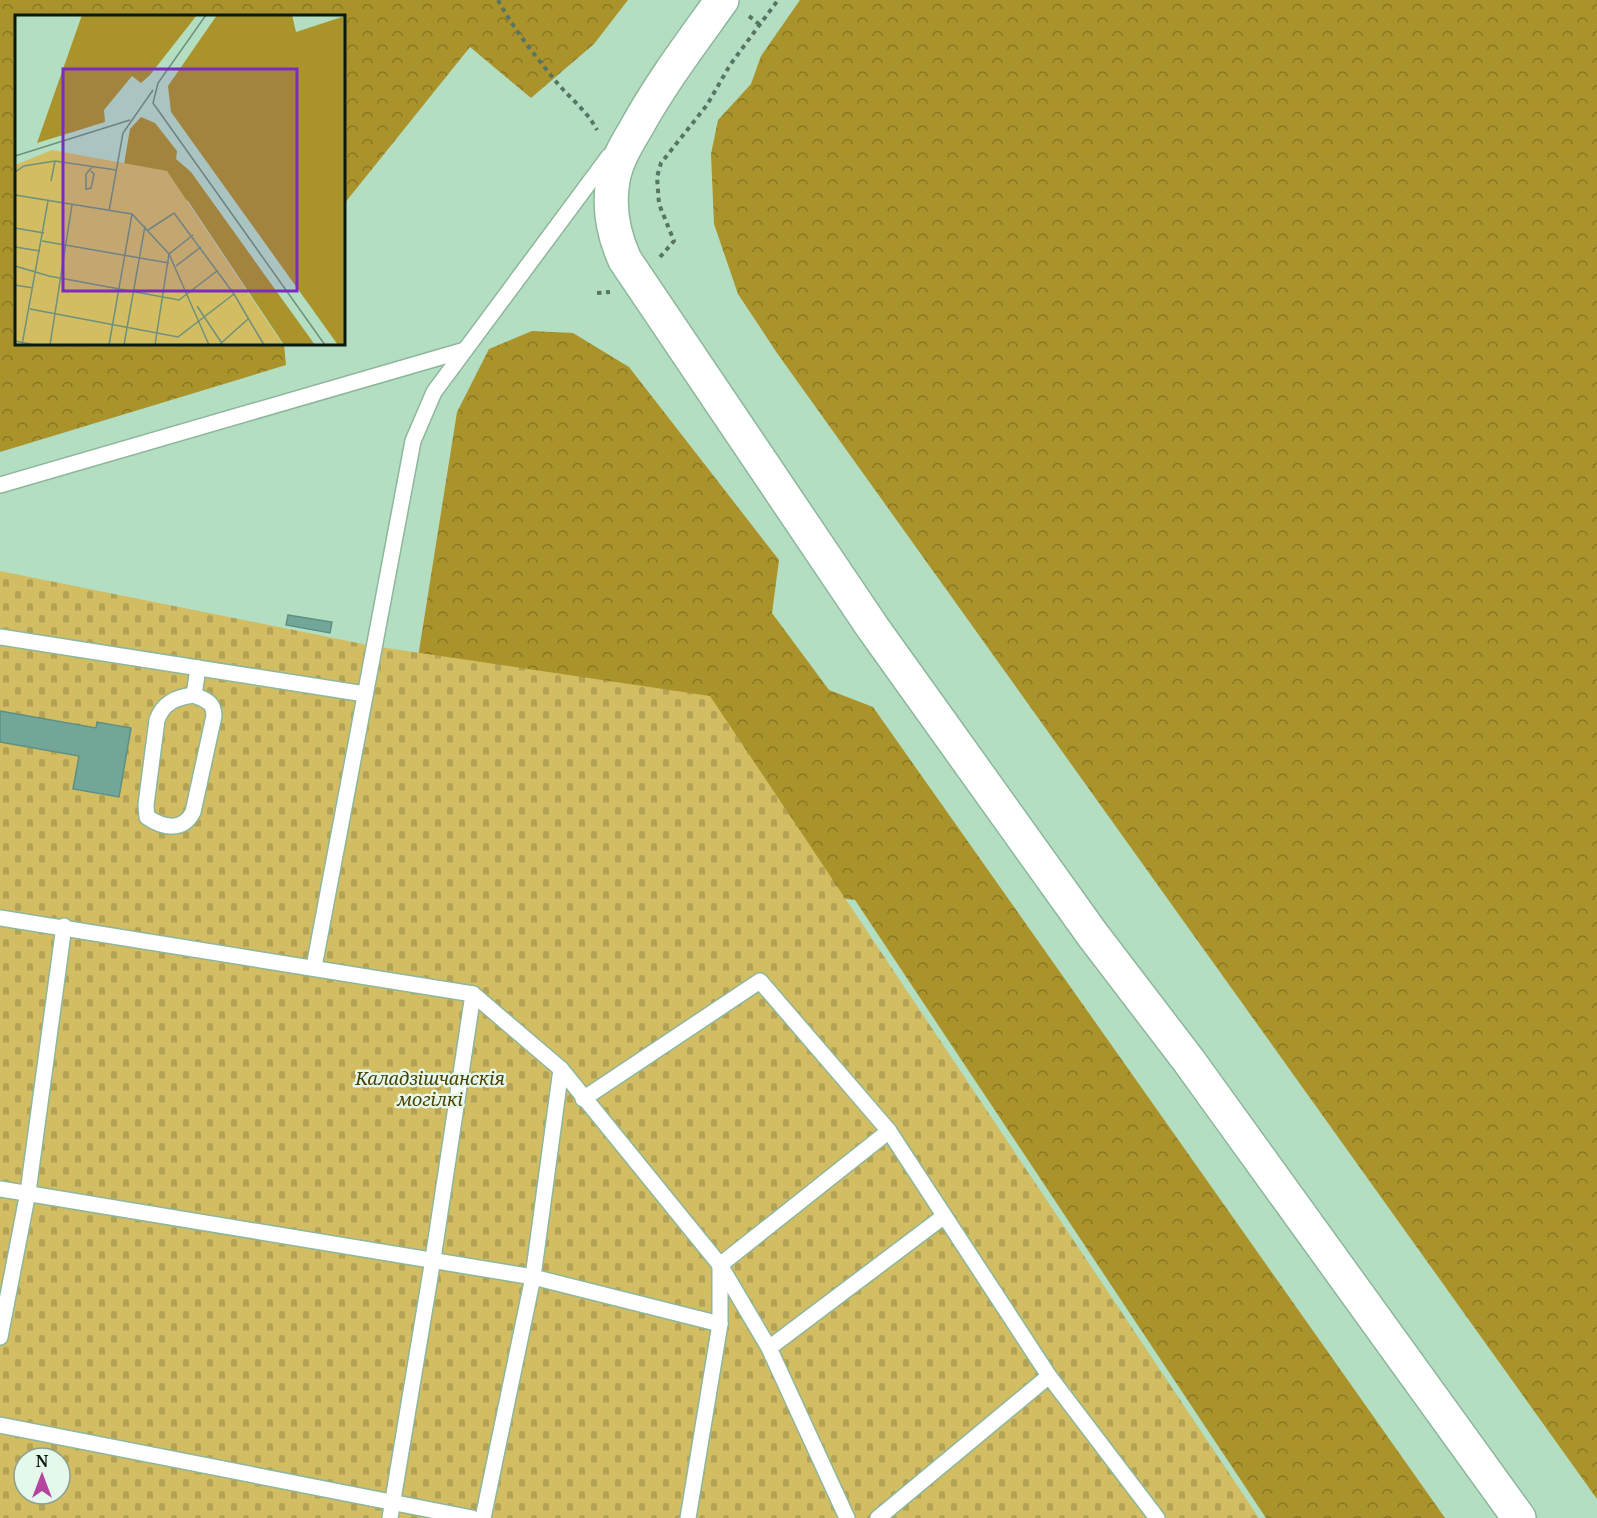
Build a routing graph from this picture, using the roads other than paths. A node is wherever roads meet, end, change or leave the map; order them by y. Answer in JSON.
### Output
{"nodes":[{"id":1,"x":722,"y":0,"type":"edge"},
{"id":2,"x":651,"y":100,"type":"junction"},
{"id":3,"x":465,"y":350,"type":"junction"},
{"id":4,"x":0,"y":484,"type":"edge"},
{"id":5,"x":0,"y":637,"type":"edge"},
{"id":6,"x":198,"y":668,"type":"junction"},
{"id":7,"x":364,"y":694,"type":"junction"},
{"id":8,"x":194,"y":695,"type":"junction"},
{"id":9,"x":0,"y":918,"type":"edge"},
{"id":10,"x":64,"y":926,"type":"junction"},
{"id":11,"x":314,"y":967,"type":"junction"},
{"id":12,"x":473,"y":994,"type":"junction"},
{"id":13,"x":561,"y":1070,"type":"junction"},
{"id":14,"x":583,"y":1099,"type":"junction"},
{"id":15,"x":889,"y":1131,"type":"junction"},
{"id":16,"x":0,"y":1189,"type":"edge"},
{"id":17,"x":28,"y":1192,"type":"junction"},
{"id":18,"x":943,"y":1217,"type":"junction"},
{"id":19,"x":433,"y":1259,"type":"junction"},
{"id":20,"x":720,"y":1265,"type":"junction"},
{"id":21,"x":533,"y":1277,"type":"junction"},
{"id":22,"x":720,"y":1324,"type":"junction"},
{"id":23,"x":0,"y":1337,"type":"edge"},
{"id":24,"x":768,"y":1348,"type":"junction"},
{"id":25,"x":1049,"y":1376,"type":"junction"},
{"id":26,"x":0,"y":1425,"type":"edge"},
{"id":27,"x":392,"y":1511,"type":"edge"},
{"id":28,"x":472,"y":1518,"type":"edge"},
{"id":29,"x":483,"y":1518,"type":"edge"},
{"id":30,"x":688,"y":1518,"type":"edge"},
{"id":31,"x":847,"y":1518,"type":"edge"},
{"id":32,"x":878,"y":1518,"type":"edge"},
{"id":33,"x":1157,"y":1518,"type":"edge"},
{"id":34,"x":1519,"y":1518,"type":"edge"}],
"edges":[{"from":1,"to":2,"type":"street"},
{"from":2,"to":3,"type":"lane"},
{"from":2,"to":34,"type":"street"},
{"from":3,"to":4,"type":"lane"},
{"from":3,"to":7,"type":"lane"},
{"from":5,"to":6,"type":"lane"},
{"from":6,"to":7,"type":"lane"},
{"from":6,"to":8,"type":"lane"},
{"from":7,"to":11,"type":"lane"},
{"from":8,"to":8,"type":"lane"},
{"from":9,"to":10,"type":"lane"},
{"from":10,"to":11,"type":"lane"},
{"from":10,"to":17,"type":"lane"},
{"from":11,"to":12,"type":"lane"},
{"from":12,"to":13,"type":"lane"},
{"from":12,"to":19,"type":"lane"},
{"from":13,"to":14,"type":"lane"},
{"from":13,"to":21,"type":"lane"},
{"from":14,"to":15,"type":"lane"},
{"from":14,"to":20,"type":"lane"},
{"from":15,"to":18,"type":"lane"},
{"from":15,"to":20,"type":"lane"},
{"from":16,"to":17,"type":"lane"},
{"from":17,"to":19,"type":"lane"},
{"from":17,"to":23,"type":"lane"},
{"from":18,"to":24,"type":"lane"},
{"from":18,"to":25,"type":"lane"},
{"from":19,"to":21,"type":"lane"},
{"from":19,"to":27,"type":"lane"},
{"from":20,"to":22,"type":"lane"},
{"from":20,"to":24,"type":"lane"},
{"from":21,"to":22,"type":"lane"},
{"from":21,"to":29,"type":"lane"},
{"from":22,"to":30,"type":"lane"},
{"from":24,"to":31,"type":"lane"},
{"from":25,"to":32,"type":"lane"},
{"from":25,"to":33,"type":"lane"},
{"from":26,"to":27,"type":"lane"},
{"from":27,"to":28,"type":"lane"}]}
